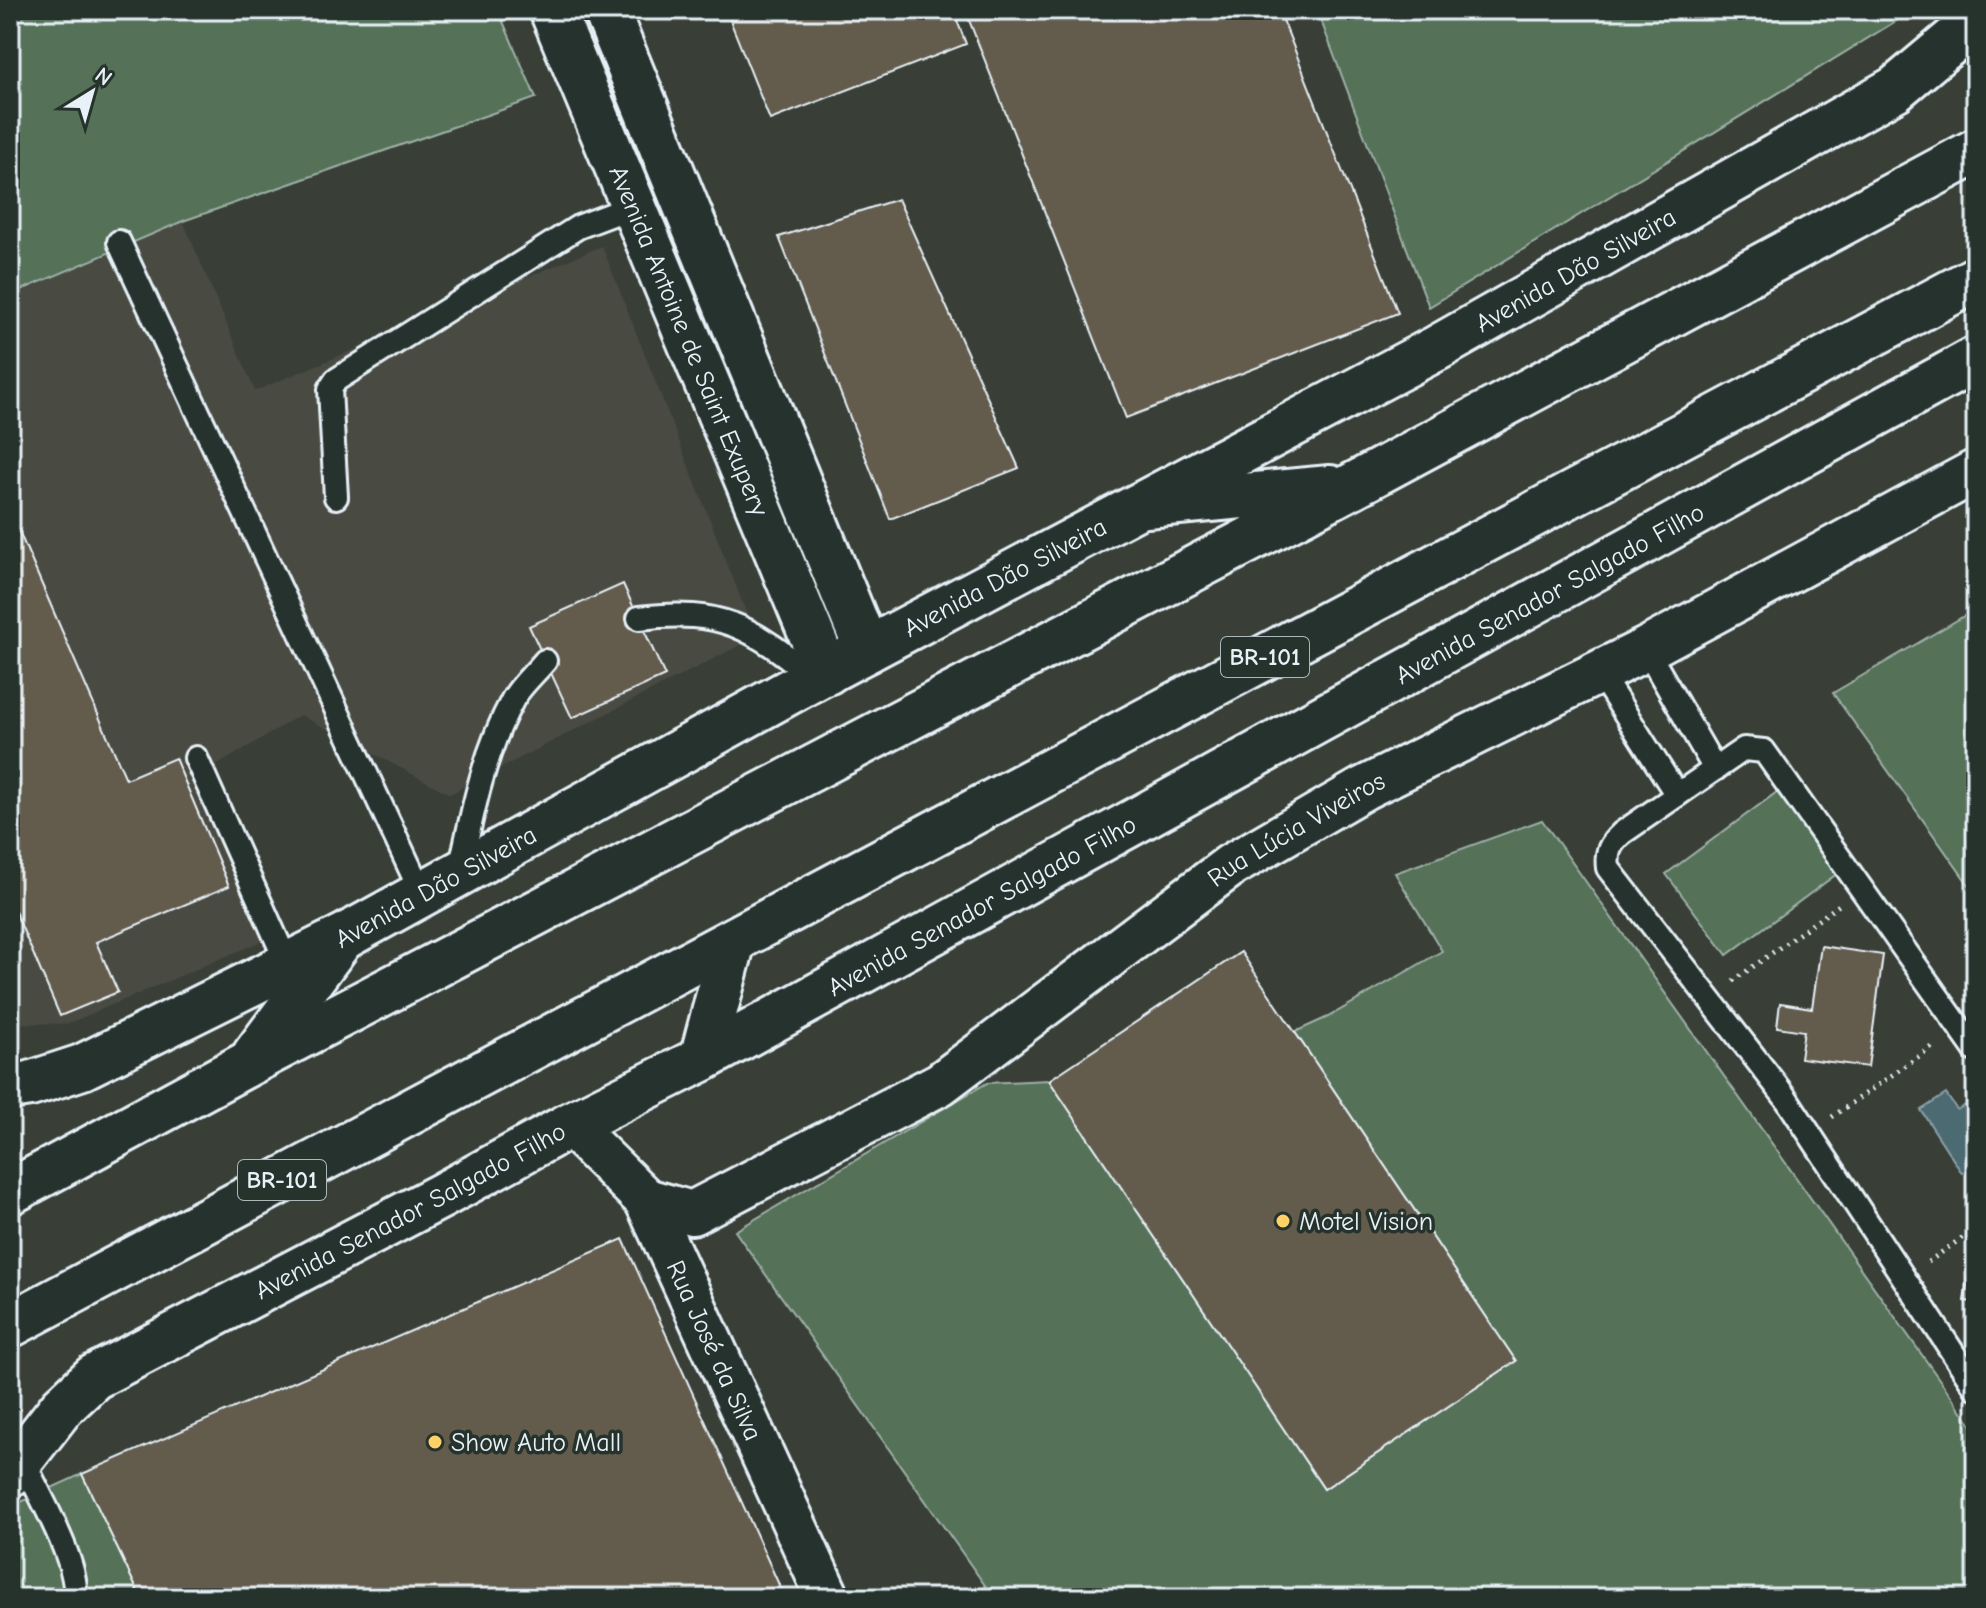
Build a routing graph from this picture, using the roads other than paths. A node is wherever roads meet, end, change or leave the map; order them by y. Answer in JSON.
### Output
{"nodes":[{"id":1,"x":552,"y":10,"type":"edge"},
{"id":2,"x":606,"y":10,"type":"edge"},
{"id":3,"x":1976,"y":21,"type":"edge"},
{"id":4,"x":658,"y":135,"type":"junction"},
{"id":5,"x":609,"y":151,"type":"junction"},
{"id":6,"x":1976,"y":151,"type":"edge"},
{"id":7,"x":631,"y":207,"type":"junction"},
{"id":8,"x":119,"y":242,"type":"dead end"},
{"id":9,"x":1976,"y":279,"type":"edge"},
{"id":10,"x":1976,"y":359,"type":"edge"},
{"id":11,"x":1976,"y":471,"type":"edge"},
{"id":12,"x":1352,"y":486,"type":"junction"},
{"id":13,"x":336,"y":497,"type":"dead end"},
{"id":14,"x":1146,"y":505,"type":"junction"},
{"id":15,"x":639,"y":618,"type":"dead end"},
{"id":16,"x":1646,"y":649,"type":"junction"},
{"id":17,"x":867,"y":650,"type":"junction"},
{"id":18,"x":545,"y":661,"type":"dead end"},
{"id":19,"x":1599,"y":672,"type":"junction"},
{"id":20,"x":820,"y":675,"type":"junction"},
{"id":21,"x":196,"y":758,"type":"dead end"},
{"id":22,"x":1715,"y":769,"type":"junction"},
{"id":23,"x":1677,"y":795,"type":"junction"},
{"id":24,"x":440,"y":884,"type":"junction"},
{"id":25,"x":342,"y":938,"type":"junction"},
{"id":26,"x":733,"y":941,"type":"junction"},
{"id":27,"x":288,"y":965,"type":"junction"},
{"id":28,"x":1976,"y":1051,"type":"edge"},
{"id":29,"x":702,"y":1059,"type":"junction"},
{"id":30,"x":249,"y":1063,"type":"junction"},
{"id":31,"x":10,"y":1087,"type":"edge"},
{"id":32,"x":570,"y":1125,"type":"junction"},
{"id":33,"x":10,"y":1192,"type":"edge"},
{"id":34,"x":646,"y":1200,"type":"junction"},
{"id":35,"x":10,"y":1325,"type":"edge"},
{"id":36,"x":1976,"y":1388,"type":"edge"},
{"id":37,"x":16,"y":1467,"type":"edge"},
{"id":38,"x":75,"y":1598,"type":"edge"},
{"id":39,"x":828,"y":1598,"type":"edge"}],
"edges":[{"from":1,"to":5,"type":"main road","name":"Avenida Antoine de Saint Exupery"},
{"from":2,"to":4,"type":"main road","name":"Avenida Antoine de Saint Exupery"},
{"from":3,"to":14,"type":"main road","name":"Avenida Dão Silveira"},
{"from":4,"to":5,"type":"main road"},
{"from":4,"to":17,"type":"main road","name":"Avenida Antoine de Saint Exupery"},
{"from":5,"to":7,"type":"main road","name":"Avenida Antoine de Saint Exupery"},
{"from":6,"to":12,"type":"main road"},
{"from":7,"to":13,"type":"lane"},
{"from":7,"to":20,"type":"main road","name":"Avenida Antoine de Saint Exupery"},
{"from":8,"to":24,"type":"lane"},
{"from":9,"to":26,"type":"main road","number":"BR-101"},
{"from":10,"to":29,"type":"main road","name":"Avenida Senador Salgado Filho"},
{"from":11,"to":16,"type":"street","name":"Rua Lúcia Viveiros"},
{"from":12,"to":14,"type":"main road"},
{"from":12,"to":30,"type":"main road"},
{"from":14,"to":17,"type":"main road","name":"Avenida Dão Silveira"},
{"from":15,"to":20,"type":"lane"},
{"from":16,"to":19,"type":"street","name":"Rua Lúcia Viveiros"},
{"from":16,"to":22,"type":"lane"},
{"from":17,"to":20,"type":"main road","name":"Avenida Dão Silveira"},
{"from":18,"to":24,"type":"lane"},
{"from":19,"to":23,"type":"lane"},
{"from":19,"to":34,"type":"street","name":"Rua Lúcia Viveiros"},
{"from":20,"to":24,"type":"main road","name":"Avenida Dão Silveira"},
{"from":21,"to":27,"type":"lane"},
{"from":22,"to":23,"type":"lane"},
{"from":22,"to":28,"type":"lane"},
{"from":23,"to":36,"type":"lane"},
{"from":24,"to":25,"type":"main road","name":"Avenida Dão Silveira"},
{"from":25,"to":27,"type":"main road","name":"Avenida Dão Silveira"},
{"from":25,"to":30,"type":"main road"},
{"from":26,"to":29,"type":"main road"},
{"from":26,"to":35,"type":"main road","number":"BR-101"},
{"from":27,"to":31,"type":"main road","name":"Avenida Dão Silveira"},
{"from":29,"to":32,"type":"main road","name":"Avenida Senador Salgado Filho"},
{"from":30,"to":33,"type":"main road"},
{"from":32,"to":34,"type":"street","name":"Rua José da Silva"},
{"from":32,"to":37,"type":"main road","name":"Avenida Senador Salgado Filho"},
{"from":34,"to":39,"type":"street","name":"Rua José da Silva"},
{"from":37,"to":38,"type":"lane"}]}
